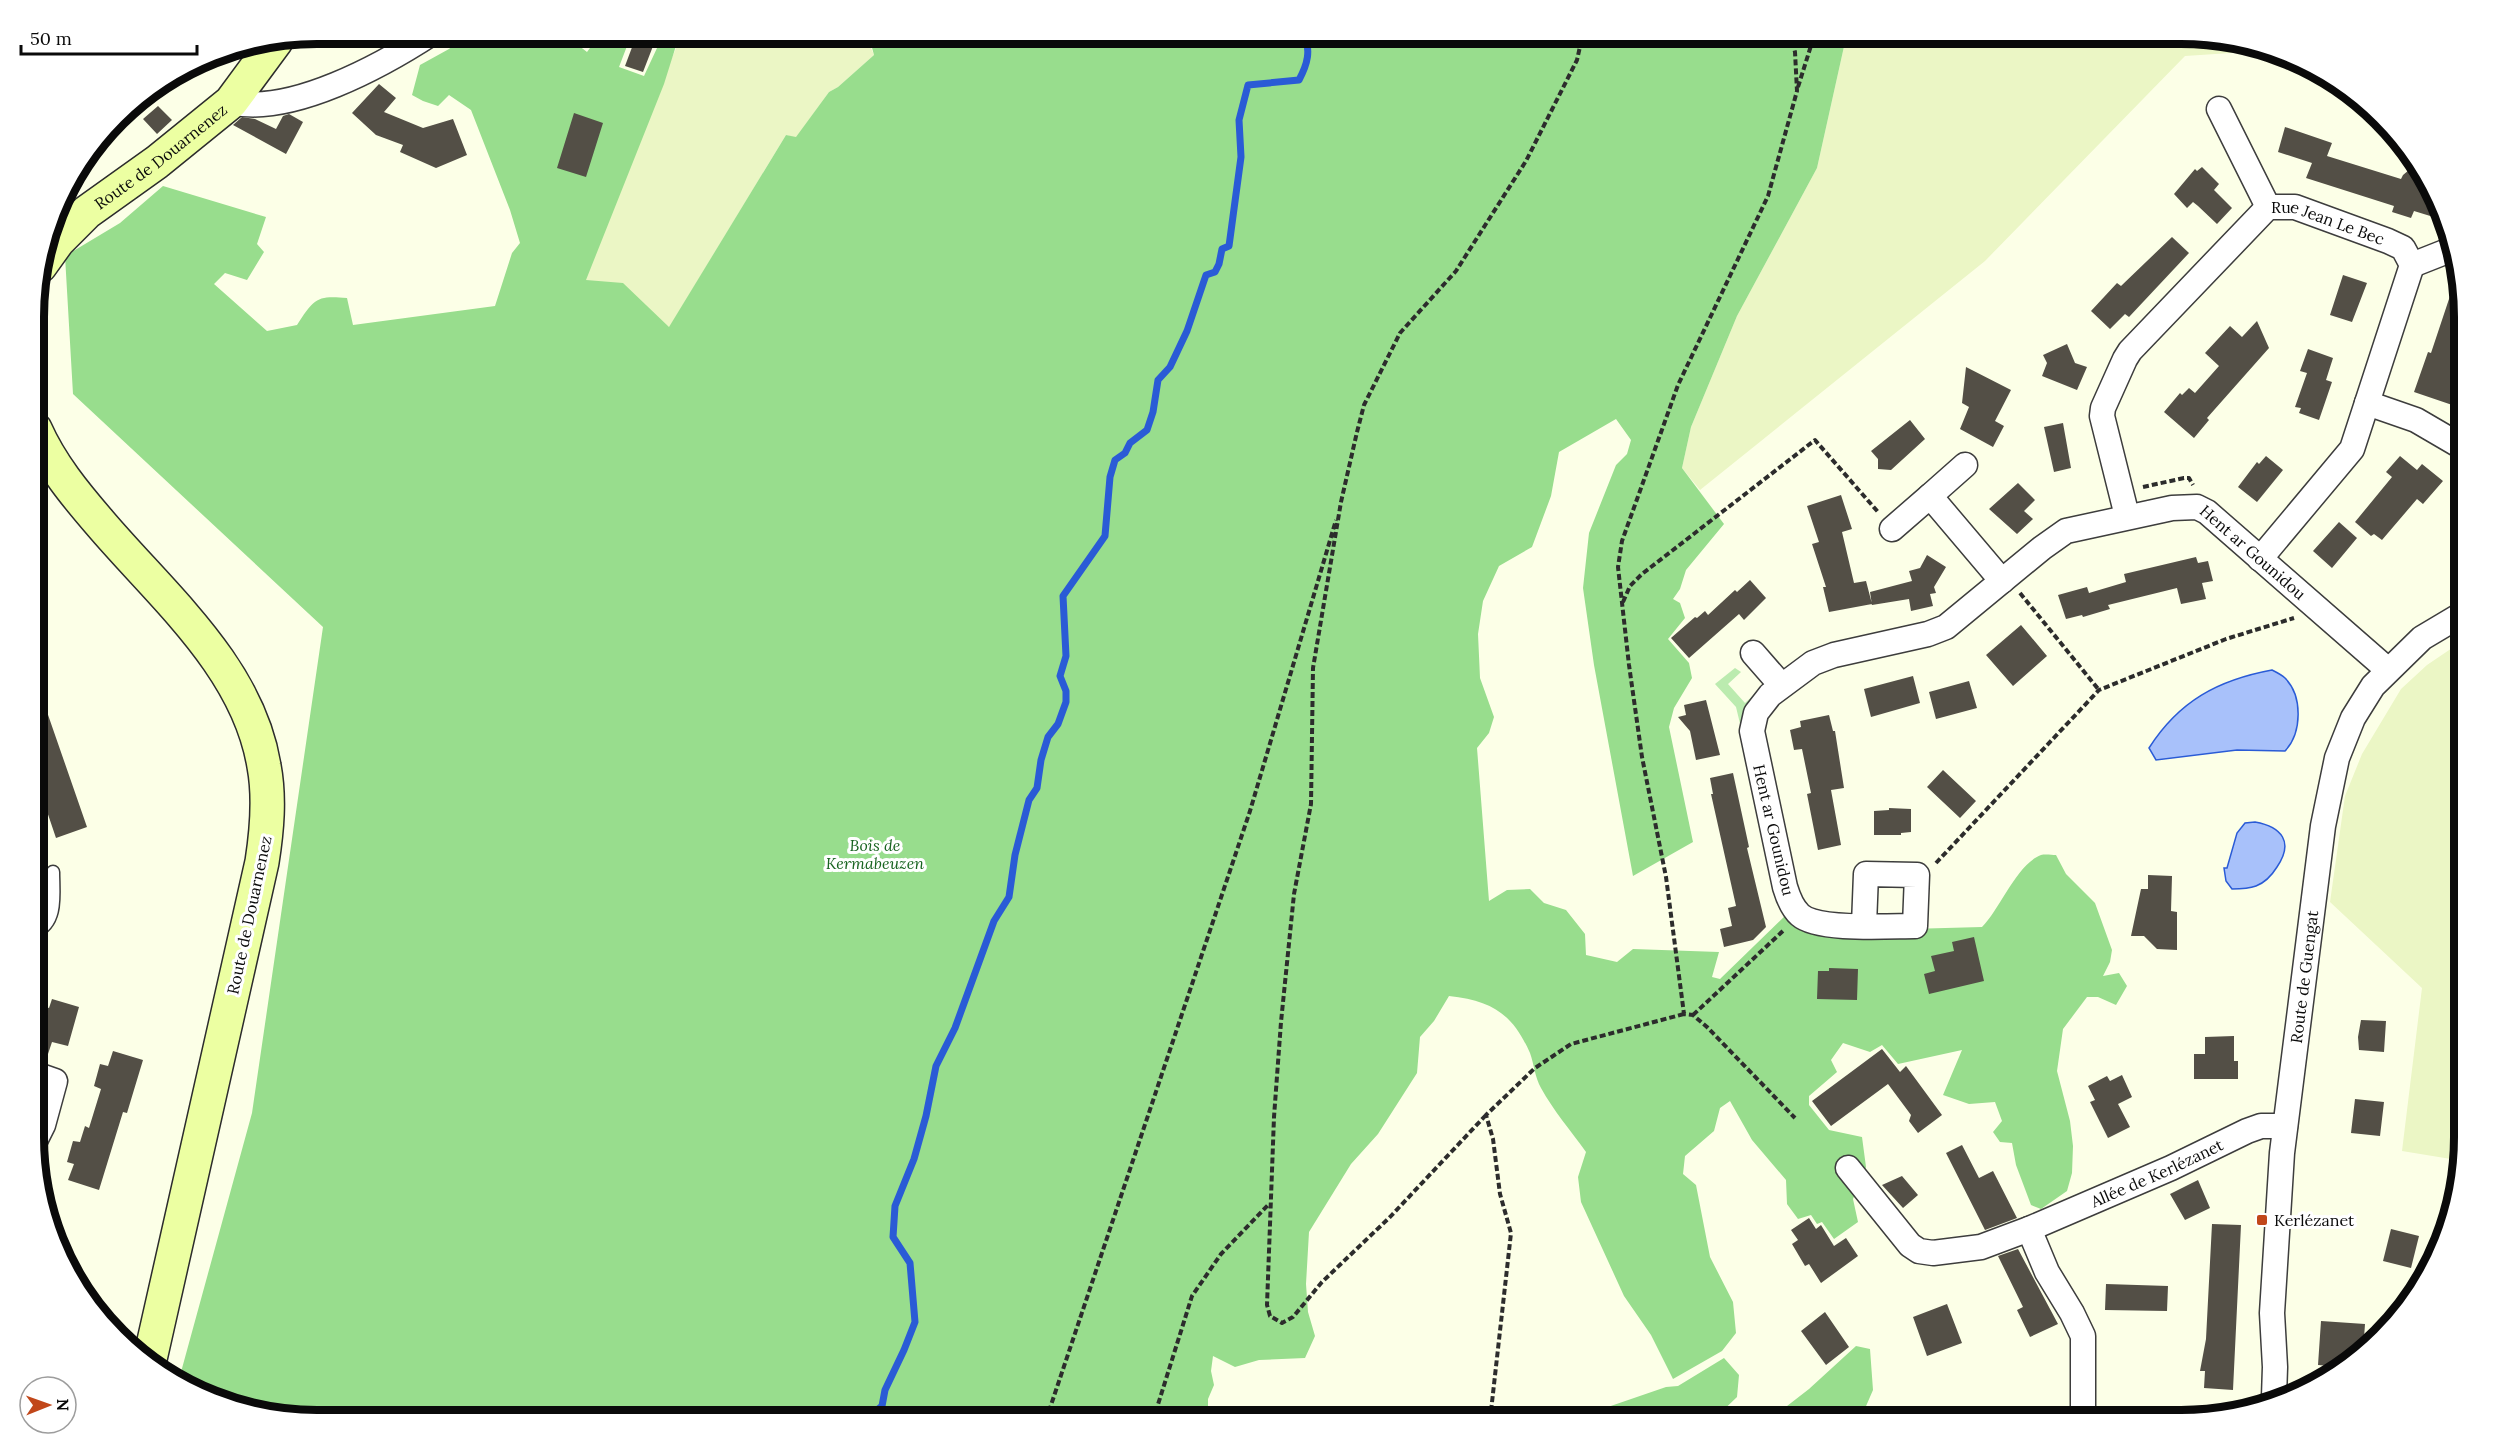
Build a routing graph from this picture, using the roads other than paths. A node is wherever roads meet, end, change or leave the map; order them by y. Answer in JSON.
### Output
{"nodes":[{"id":1,"x":415,"y":44,"type":"edge"},
{"id":2,"x":271,"y":48,"type":"edge"},
{"id":3,"x":231,"y":102,"type":"junction"},
{"id":4,"x":2219,"y":109,"type":"dead end"},
{"id":5,"x":2268,"y":207,"type":"junction"},
{"id":6,"x":52,"y":249,"type":"edge"},
{"id":7,"x":2446,"y":251,"type":"edge"},
{"id":8,"x":2412,"y":265,"type":"junction"},
{"id":9,"x":2367,"y":403,"type":"junction"},
{"id":10,"x":2454,"y":442,"type":"edge"},
{"id":11,"x":44,"y":446,"type":"edge"},
{"id":12,"x":1965,"y":465,"type":"dead end"},
{"id":13,"x":1930,"y":496,"type":"junction"},
{"id":14,"x":2127,"y":516,"type":"junction"},
{"id":15,"x":1892,"y":529,"type":"road end"},
{"id":16,"x":2260,"y":559,"type":"junction"},
{"id":17,"x":2004,"y":579,"type":"junction"},
{"id":18,"x":2454,"y":619,"type":"edge"},
{"id":19,"x":1753,"y":653,"type":"dead end"},
{"id":20,"x":2388,"y":670,"type":"junction"},
{"id":21,"x":1781,"y":685,"type":"junction"},
{"id":22,"x":53,"y":872,"type":"dead end"},
{"id":23,"x":1864,"y":925,"type":"junction"},
{"id":24,"x":44,"y":928,"type":"edge"},
{"id":25,"x":44,"y":1077,"type":"edge"},
{"id":26,"x":44,"y":1121,"type":"edge"},
{"id":27,"x":2285,"y":1126,"type":"junction"},
{"id":28,"x":1848,"y":1168,"type":"dead end"},
{"id":29,"x":2029,"y":1229,"type":"junction"},
{"id":30,"x":151,"y":1354,"type":"edge"},
{"id":31,"x":2274,"y":1393,"type":"edge"},
{"id":32,"x":2083,"y":1410,"type":"edge"}],
"edges":[{"from":1,"to":3,"type":"street"},
{"from":2,"to":3,"type":"main road","name":"Route de Douarnenez"},
{"from":3,"to":6,"type":"main road","name":"Route de Douarnenez"},
{"from":4,"to":5,"type":"street"},
{"from":5,"to":8,"type":"street","name":"Rue Jean Le Bec"},
{"from":5,"to":14,"type":"street","name":"Rue Jean Le Bec"},
{"from":7,"to":8,"type":"street"},
{"from":8,"to":9,"type":"street"},
{"from":9,"to":10,"type":"street"},
{"from":9,"to":16,"type":"street"},
{"from":11,"to":30,"type":"main road","name":"Route de Douarnenez"},
{"from":12,"to":13,"type":"street"},
{"from":13,"to":15,"type":"street"},
{"from":13,"to":17,"type":"street"},
{"from":14,"to":16,"type":"street","name":"Hent ar Gounidou"},
{"from":14,"to":17,"type":"street","name":"Hent ar Gounidou"},
{"from":16,"to":20,"type":"street","name":"Hent ar Gounidou"},
{"from":17,"to":21,"type":"street","name":"Hent ar Gounidou"},
{"from":18,"to":20,"type":"street","name":"Route de Guengat"},
{"from":19,"to":21,"type":"street"},
{"from":20,"to":27,"type":"street","name":"Route de Guengat"},
{"from":21,"to":23,"type":"street","name":"Hent ar Gounidou"},
{"from":22,"to":24,"type":"lane"},
{"from":23,"to":23,"type":"street","name":"Hent ar Gounidou"},
{"from":25,"to":26,"type":"street"},
{"from":27,"to":29,"type":"street","name":"Allée de Kerlézanet"},
{"from":27,"to":31,"type":"street","name":"Route de Guengat"},
{"from":28,"to":29,"type":"street","name":"Allée de Kerlézanet"},
{"from":29,"to":32,"type":"street"}]}
